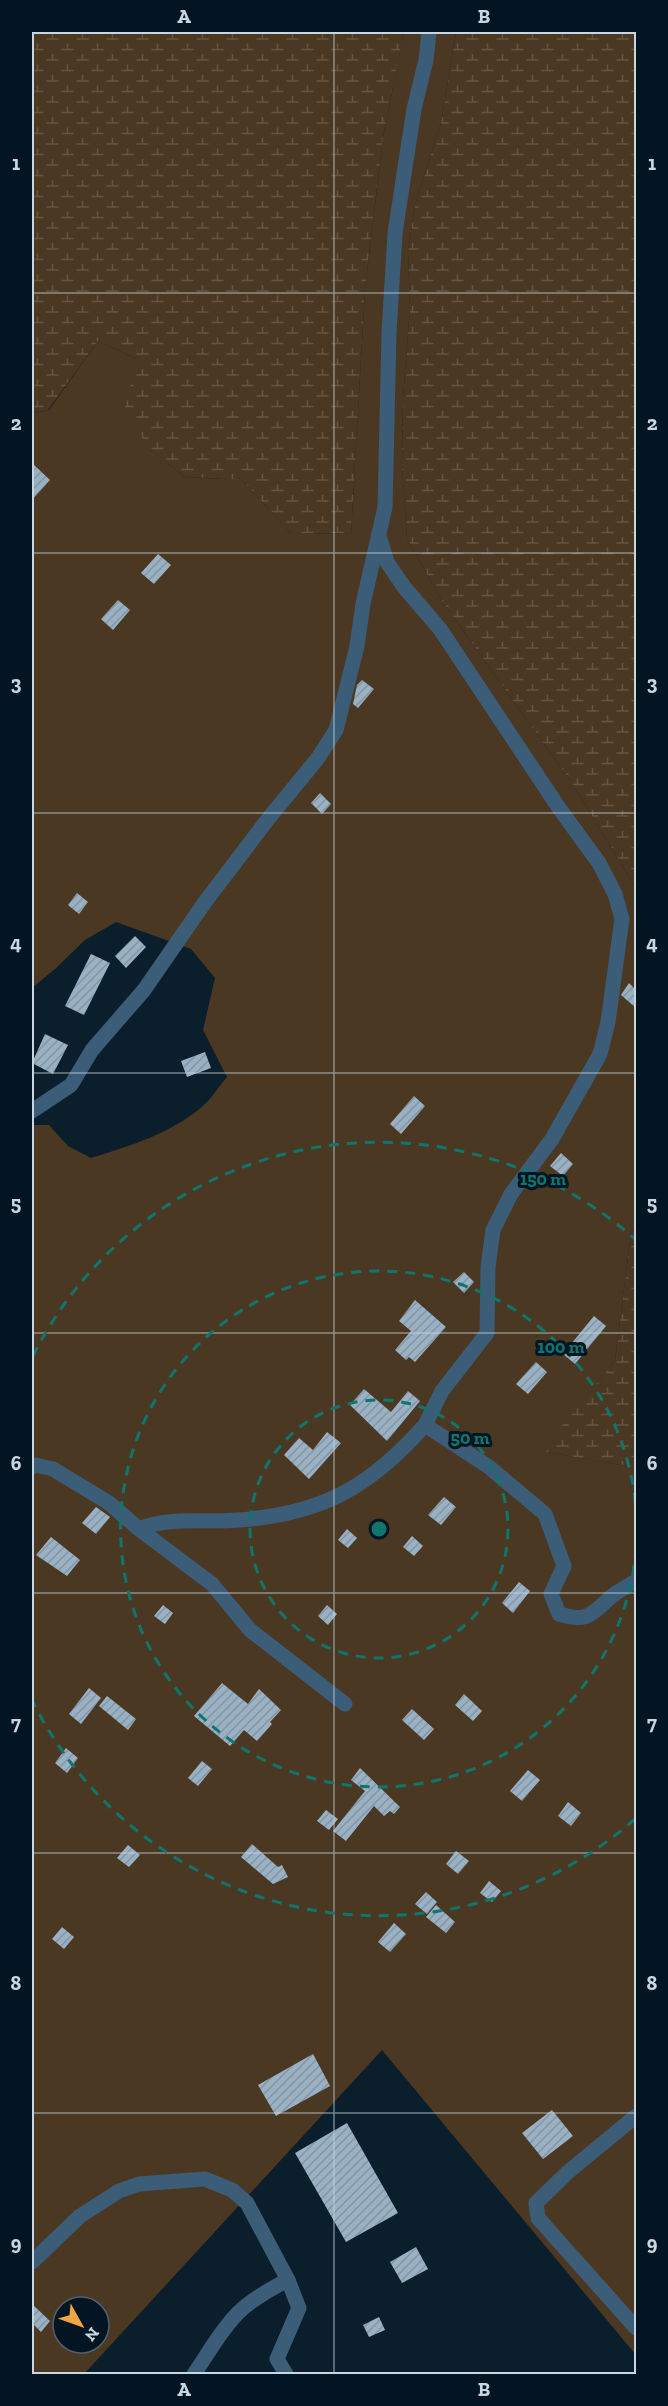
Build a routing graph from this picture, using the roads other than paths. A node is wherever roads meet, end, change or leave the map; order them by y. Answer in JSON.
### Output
{"nodes":[{"id":1,"x":429,"y":32,"type":"edge"},
{"id":2,"x":379,"y":536,"type":"junction"},
{"id":3,"x":32,"y":1111,"type":"edge"},
{"id":4,"x":424,"y":1425,"type":"junction"},
{"id":5,"x":32,"y":1467,"type":"edge"},
{"id":6,"x":139,"y":1529,"type":"junction"},
{"id":7,"x":636,"y":1581,"type":"edge"},
{"id":8,"x":345,"y":1704,"type":"dead end"},
{"id":9,"x":636,"y":2116,"type":"edge"},
{"id":10,"x":32,"y":2262,"type":"edge"},
{"id":11,"x":288,"y":2280,"type":"junction"},
{"id":12,"x":636,"y":2328,"type":"edge"},
{"id":13,"x":194,"y":2374,"type":"edge"},
{"id":14,"x":286,"y":2374,"type":"edge"}],
"edges":[{"from":1,"to":2,"type":"street"},
{"from":2,"to":3,"type":"street"},
{"from":2,"to":4,"type":"street"},
{"from":4,"to":6,"type":"street"},
{"from":4,"to":7,"type":"street"},
{"from":5,"to":6,"type":"street"},
{"from":6,"to":8,"type":"street"},
{"from":9,"to":12,"type":"street"},
{"from":10,"to":11,"type":"street"},
{"from":11,"to":13,"type":"street"},
{"from":11,"to":14,"type":"street"}]}
